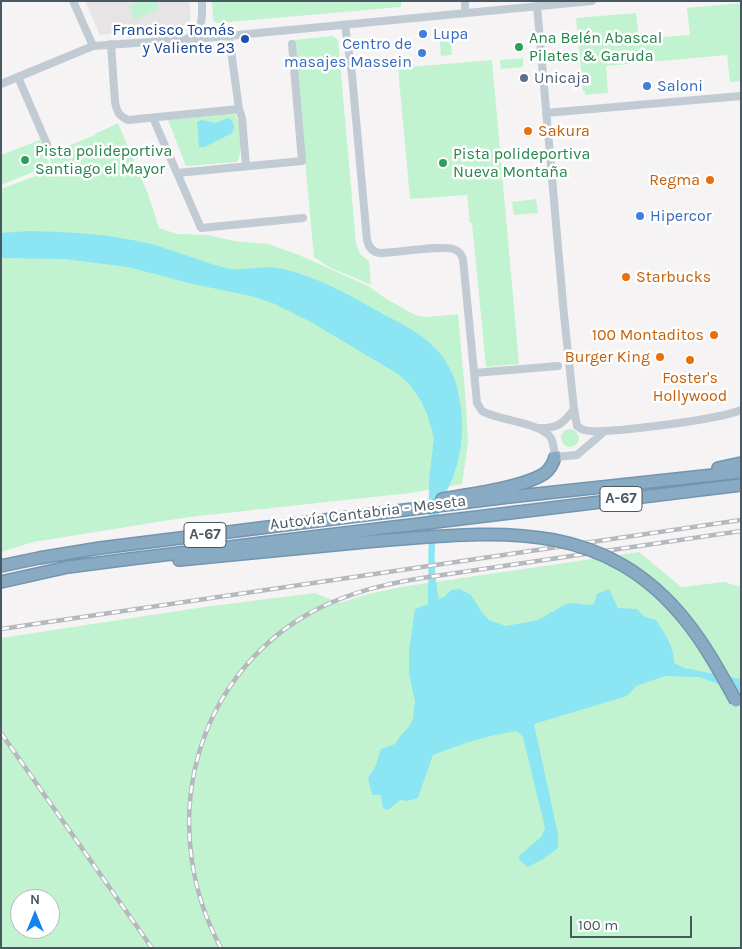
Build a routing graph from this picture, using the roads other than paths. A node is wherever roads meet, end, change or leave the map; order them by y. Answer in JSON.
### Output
{"nodes":[{"id":1,"x":73,"y":1,"type":"edge"},
{"id":2,"x":202,"y":1,"type":"edge"},
{"id":3,"x":465,"y":1,"type":"edge"},
{"id":4,"x":592,"y":1,"type":"edge"},
{"id":5,"x":537,"y":6,"type":"junction"},
{"id":6,"x":465,"y":13,"type":"junction"},
{"id":7,"x":202,"y":24,"type":"junction"},
{"id":8,"x":345,"y":25,"type":"junction"},
{"id":9,"x":218,"y":36,"type":"junction"},
{"id":10,"x":185,"y":39,"type":"junction"},
{"id":11,"x":230,"y":43,"type":"dead end"},
{"id":12,"x":112,"y":44,"type":"junction"},
{"id":13,"x":292,"y":44,"type":"dead end"},
{"id":14,"x":93,"y":46,"type":"junction"},
{"id":15,"x":18,"y":77,"type":"junction"},
{"id":16,"x":1,"y":84,"type":"edge"},
{"id":17,"x":741,"y":96,"type":"edge"},
{"id":18,"x":239,"y":109,"type":"junction"},
{"id":19,"x":546,"y":113,"type":"junction"},
{"id":20,"x":153,"y":118,"type":"junction"},
{"id":21,"x":49,"y":149,"type":"dead end"},
{"id":22,"x":246,"y":166,"type":"junction"},
{"id":23,"x":177,"y":173,"type":"junction"},
{"id":24,"x":304,"y":218,"type":"dead end"},
{"id":25,"x":558,"y":366,"type":"dead end"},
{"id":26,"x":474,"y":373,"type":"junction"},
{"id":27,"x":574,"y":409,"type":"junction"},
{"id":28,"x":741,"y":410,"type":"edge"},
{"id":29,"x":536,"y":428,"type":"junction"},
{"id":30,"x":604,"y":431,"type":"junction"},
{"id":31,"x":555,"y":457,"type":"junction"},
{"id":32,"x":741,"y":463,"type":"edge"},
{"id":33,"x":741,"y":472,"type":"edge"},
{"id":34,"x":741,"y":484,"type":"edge"},
{"id":35,"x":575,"y":490,"type":"junction"},
{"id":36,"x":450,"y":501,"type":"junction"},
{"id":37,"x":1,"y":566,"type":"edge"},
{"id":38,"x":28,"y":575,"type":"junction"},
{"id":39,"x":1,"y":582,"type":"edge"},
{"id":40,"x":738,"y":706,"type":"edge"}],
"edges":[{"from":1,"to":14,"type":"street"},
{"from":2,"to":7,"type":"street"},
{"from":3,"to":6,"type":"street"},
{"from":4,"to":5,"type":"street"},
{"from":5,"to":6,"type":"street"},
{"from":5,"to":19,"type":"street"},
{"from":6,"to":8,"type":"street"},
{"from":7,"to":9,"type":"street"},
{"from":7,"to":10,"type":"street"},
{"from":8,"to":9,"type":"street"},
{"from":8,"to":26,"type":"street"},
{"from":9,"to":10,"type":"street"},
{"from":10,"to":12,"type":"street"},
{"from":11,"to":18,"type":"street"},
{"from":12,"to":14,"type":"street"},
{"from":12,"to":20,"type":"street"},
{"from":13,"to":22,"type":"street"},
{"from":14,"to":15,"type":"street"},
{"from":15,"to":16,"type":"street"},
{"from":15,"to":21,"type":"street"},
{"from":17,"to":19,"type":"street"},
{"from":18,"to":20,"type":"street"},
{"from":18,"to":22,"type":"street"},
{"from":19,"to":27,"type":"street"},
{"from":20,"to":23,"type":"street"},
{"from":22,"to":23,"type":"street"},
{"from":23,"to":24,"type":"street"},
{"from":25,"to":26,"type":"street"},
{"from":26,"to":29,"type":"street"},
{"from":27,"to":29,"type":"street"},
{"from":27,"to":30,"type":"street"},
{"from":28,"to":30,"type":"street"},
{"from":29,"to":31,"type":"street"},
{"from":30,"to":31,"type":"street"},
{"from":31,"to":36,"type":"highway"},
{"from":32,"to":35,"type":"highway"},
{"from":33,"to":35,"type":"highway","name":"Autovía Cantabria - Meseta","number":"A-67"},
{"from":34,"to":38,"type":"highway","name":"Autovía Cantabria - Meseta","number":"A-67"},
{"from":35,"to":36,"type":"highway","name":"Autovía Cantabria - Meseta","number":"A-67"},
{"from":36,"to":37,"type":"highway","name":"Autovía Cantabria - Meseta","number":"A-67"},
{"from":38,"to":39,"type":"highway","name":"Autovía Cantabria - Meseta","number":"A-67"},
{"from":38,"to":40,"type":"highway","bridge":true}]}
